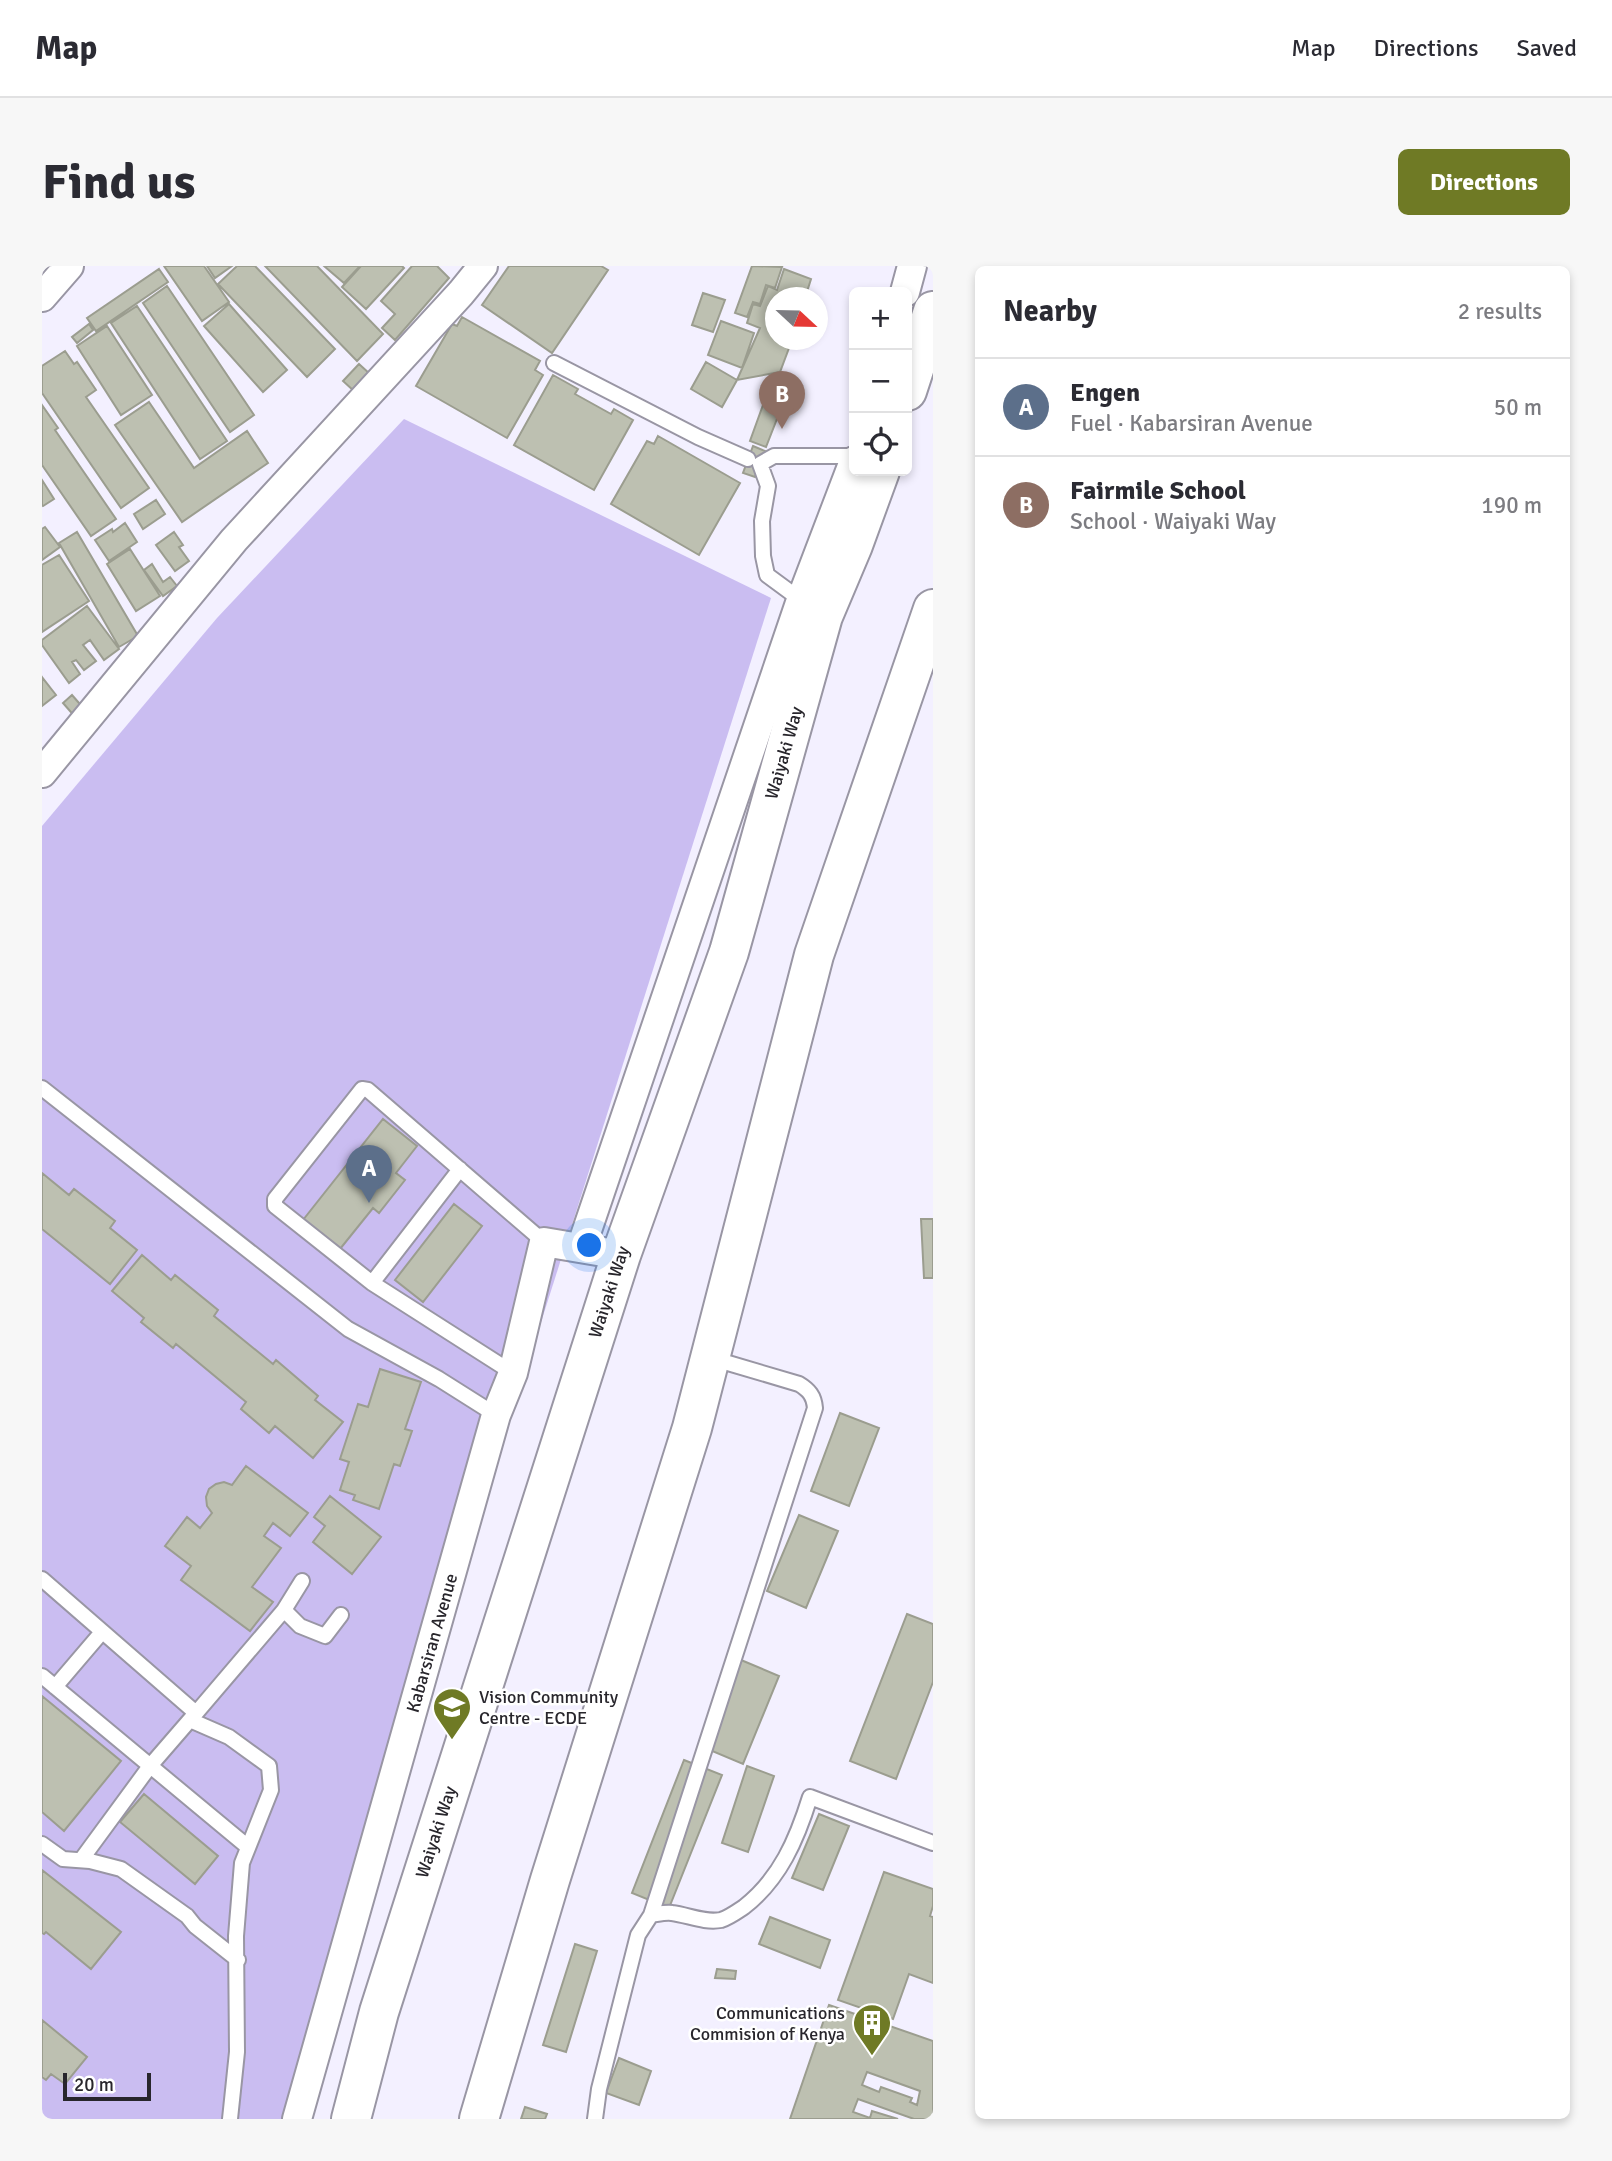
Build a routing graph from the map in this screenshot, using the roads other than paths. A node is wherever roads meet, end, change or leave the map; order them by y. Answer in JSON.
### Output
{"nodes":[{"id":1,"x":69,"y":266,"type":"edge"},
{"id":2,"x":483,"y":266,"type":"edge"},
{"id":3,"x":912,"y":266,"type":"edge"},
{"id":4,"x":906,"y":287,"type":"edge"},
{"id":5,"x":42,"y":297,"type":"edge"},
{"id":6,"x":933,"y":311,"type":"edge"},
{"id":7,"x":554,"y":363,"type":"dead end"},
{"id":8,"x":912,"y":376,"type":"edge"},
{"id":9,"x":849,"y":458,"type":"edge"},
{"id":10,"x":748,"y":459,"type":"dead end"},
{"id":11,"x":849,"y":476,"type":"edge"},
{"id":12,"x":878,"y":476,"type":"edge"},
{"id":13,"x":812,"y":608,"type":"junction"},
{"id":14,"x":933,"y":610,"type":"edge"},
{"id":15,"x":43,"y":771,"type":"edge"},
{"id":16,"x":42,"y":1088,"type":"edge"},
{"id":17,"x":460,"y":1169,"type":"junction"},
{"id":18,"x":544,"y":1242,"type":"junction"},
{"id":19,"x":581,"y":1248,"type":"junction"},
{"id":20,"x":621,"y":1255,"type":"junction"},
{"id":21,"x":372,"y":1283,"type":"junction"},
{"id":22,"x":710,"y":1358,"type":"junction"},
{"id":23,"x":513,"y":1373,"type":"junction"},
{"id":24,"x":496,"y":1416,"type":"junction"},
{"id":25,"x":42,"y":1579,"type":"edge"},
{"id":26,"x":302,"y":1581,"type":"dead end"},
{"id":27,"x":284,"y":1610,"type":"junction"},
{"id":28,"x":341,"y":1615,"type":"dead end"},
{"id":29,"x":103,"y":1632,"type":"junction"},
{"id":30,"x":42,"y":1676,"type":"edge"},
{"id":31,"x":55,"y":1687,"type":"junction"},
{"id":32,"x":193,"y":1716,"type":"junction"},
{"id":33,"x":150,"y":1766,"type":"junction"},
{"id":34,"x":933,"y":1843,"type":"edge"},
{"id":35,"x":42,"y":1844,"type":"edge"},
{"id":36,"x":248,"y":1847,"type":"junction"},
{"id":37,"x":80,"y":1860,"type":"junction"},
{"id":38,"x":651,"y":1915,"type":"junction"},
{"id":39,"x":238,"y":1961,"type":"junction"},
{"id":40,"x":230,"y":2119,"type":"edge"},
{"id":41,"x":296,"y":2119,"type":"edge"},
{"id":42,"x":351,"y":2119,"type":"edge"},
{"id":43,"x":479,"y":2119,"type":"edge"},
{"id":44,"x":595,"y":2119,"type":"edge"}],
"edges":[{"from":1,"to":5,"type":"street"},
{"from":2,"to":15,"type":"street"},
{"from":3,"to":4,"type":"street"},
{"from":6,"to":8,"type":"highway"},
{"from":7,"to":10,"type":"lane"},
{"from":9,"to":13,"type":"lane"},
{"from":11,"to":13,"type":"street"},
{"from":12,"to":13,"type":"highway","name":"Waiyaki Way"},
{"from":13,"to":19,"type":"street"},
{"from":13,"to":20,"type":"highway","name":"Waiyaki Way"},
{"from":14,"to":22,"type":"highway"},
{"from":16,"to":24,"type":"lane"},
{"from":17,"to":18,"type":"lane"},
{"from":17,"to":21,"type":"lane"},
{"from":17,"to":21,"type":"lane"},
{"from":18,"to":19,"type":"street"},
{"from":18,"to":23,"type":"street","name":"Kabarsiran Avenue"},
{"from":19,"to":20,"type":"street"},
{"from":20,"to":42,"type":"highway","name":"Waiyaki Way"},
{"from":21,"to":23,"type":"lane"},
{"from":22,"to":38,"type":"lane"},
{"from":22,"to":43,"type":"highway"},
{"from":23,"to":24,"type":"street","name":"Kabarsiran Avenue"},
{"from":24,"to":41,"type":"street","name":"Kabarsiran Avenue"},
{"from":25,"to":29,"type":"lane"},
{"from":26,"to":27,"type":"lane"},
{"from":27,"to":28,"type":"lane"},
{"from":27,"to":32,"type":"lane"},
{"from":29,"to":31,"type":"lane"},
{"from":29,"to":32,"type":"lane"},
{"from":30,"to":31,"type":"lane"},
{"from":31,"to":33,"type":"lane"},
{"from":32,"to":33,"type":"lane"},
{"from":32,"to":36,"type":"lane"},
{"from":33,"to":36,"type":"lane"},
{"from":33,"to":37,"type":"lane"},
{"from":34,"to":38,"type":"lane"},
{"from":35,"to":37,"type":"lane"},
{"from":36,"to":39,"type":"lane"},
{"from":37,"to":39,"type":"lane"},
{"from":38,"to":44,"type":"lane"},
{"from":39,"to":40,"type":"lane"}]}
